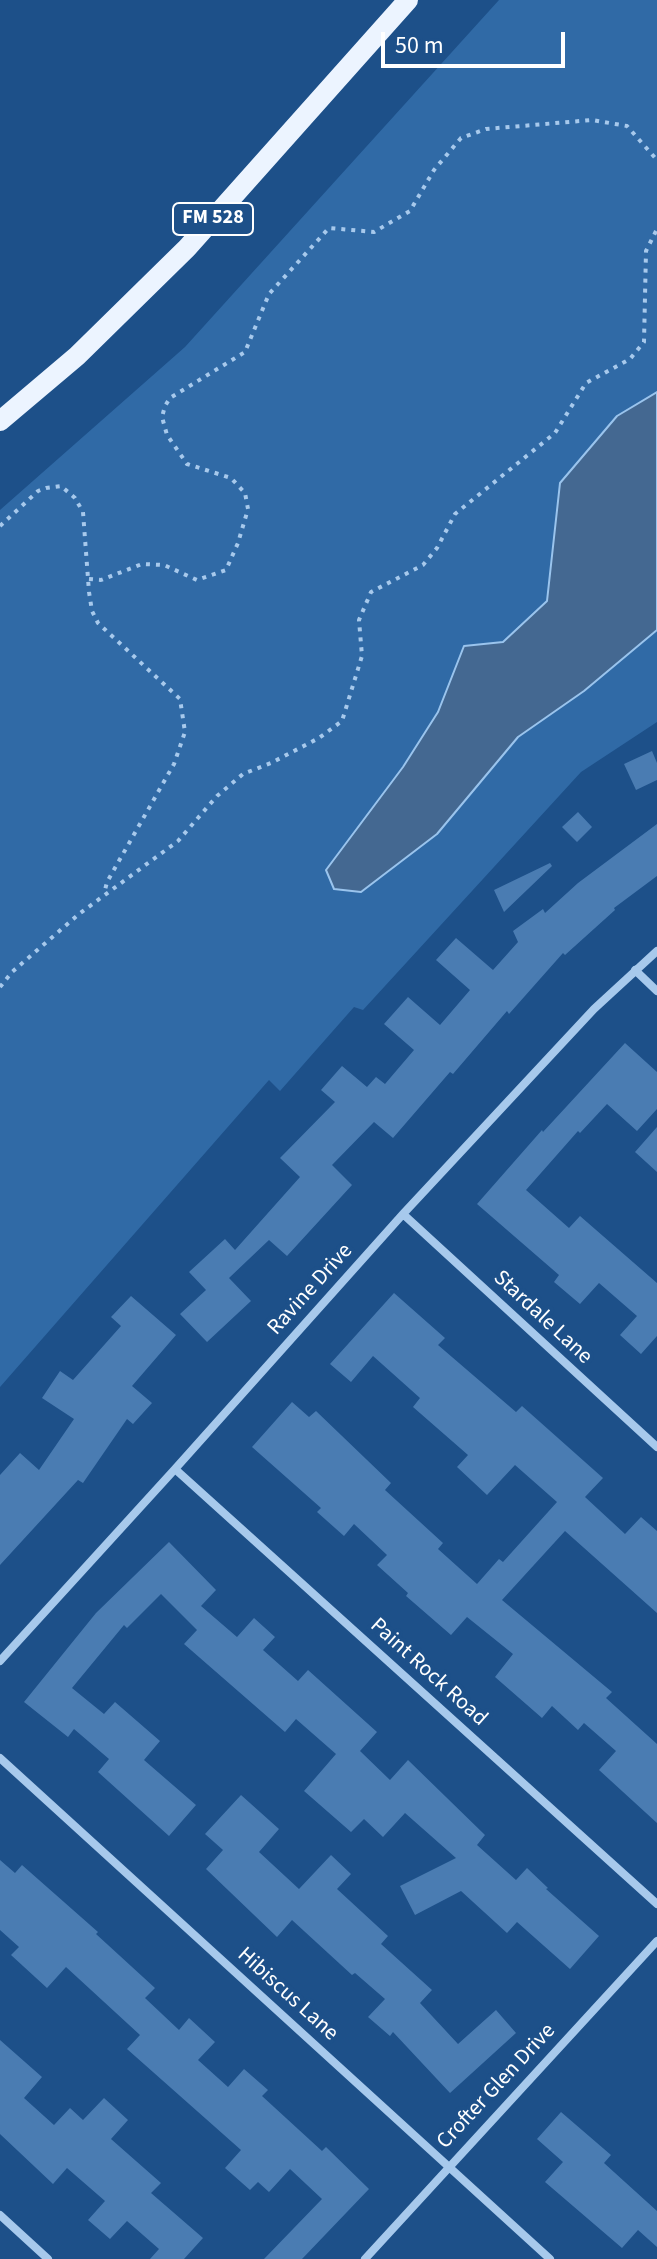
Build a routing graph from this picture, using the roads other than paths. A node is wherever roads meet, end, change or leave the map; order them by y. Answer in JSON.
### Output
{"nodes":[{"id":1,"x":408,"y":0,"type":"edge"},
{"id":2,"x":0,"y":421,"type":"edge"},
{"id":3,"x":657,"y":951,"type":"edge"},
{"id":4,"x":635,"y":970,"type":"junction"},
{"id":5,"x":657,"y":991,"type":"edge"},
{"id":6,"x":403,"y":1214,"type":"junction"},
{"id":7,"x":657,"y":1447,"type":"edge"},
{"id":8,"x":175,"y":1469,"type":"junction"},
{"id":9,"x":0,"y":1661,"type":"edge"},
{"id":10,"x":0,"y":1758,"type":"edge"},
{"id":11,"x":657,"y":1904,"type":"edge"},
{"id":12,"x":657,"y":1941,"type":"edge"},
{"id":13,"x":449,"y":2166,"type":"junction"},
{"id":14,"x":0,"y":2215,"type":"edge"},
{"id":15,"x":48,"y":2259,"type":"edge"},
{"id":16,"x":365,"y":2259,"type":"edge"},
{"id":17,"x":550,"y":2259,"type":"edge"}],
"edges":[{"from":1,"to":2,"type":"main road","number":"FM 528"},
{"from":3,"to":4,"type":"street","name":"Ravine Drive"},
{"from":4,"to":5,"type":"street"},
{"from":4,"to":6,"type":"street","name":"Ravine Drive"},
{"from":6,"to":7,"type":"street","name":"Stardale Lane"},
{"from":6,"to":8,"type":"street","name":"Ravine Drive"},
{"from":8,"to":9,"type":"street","name":"Ravine Drive"},
{"from":8,"to":11,"type":"street","name":"Paint Rock Road"},
{"from":10,"to":13,"type":"street","name":"Hibiscus Lane"},
{"from":12,"to":13,"type":"street","name":"Crofter Glen Drive"},
{"from":13,"to":16,"type":"street","name":"Crofter Glen Drive"},
{"from":13,"to":17,"type":"street","name":"Hibiscus Lane"},
{"from":14,"to":15,"type":"street"}]}
